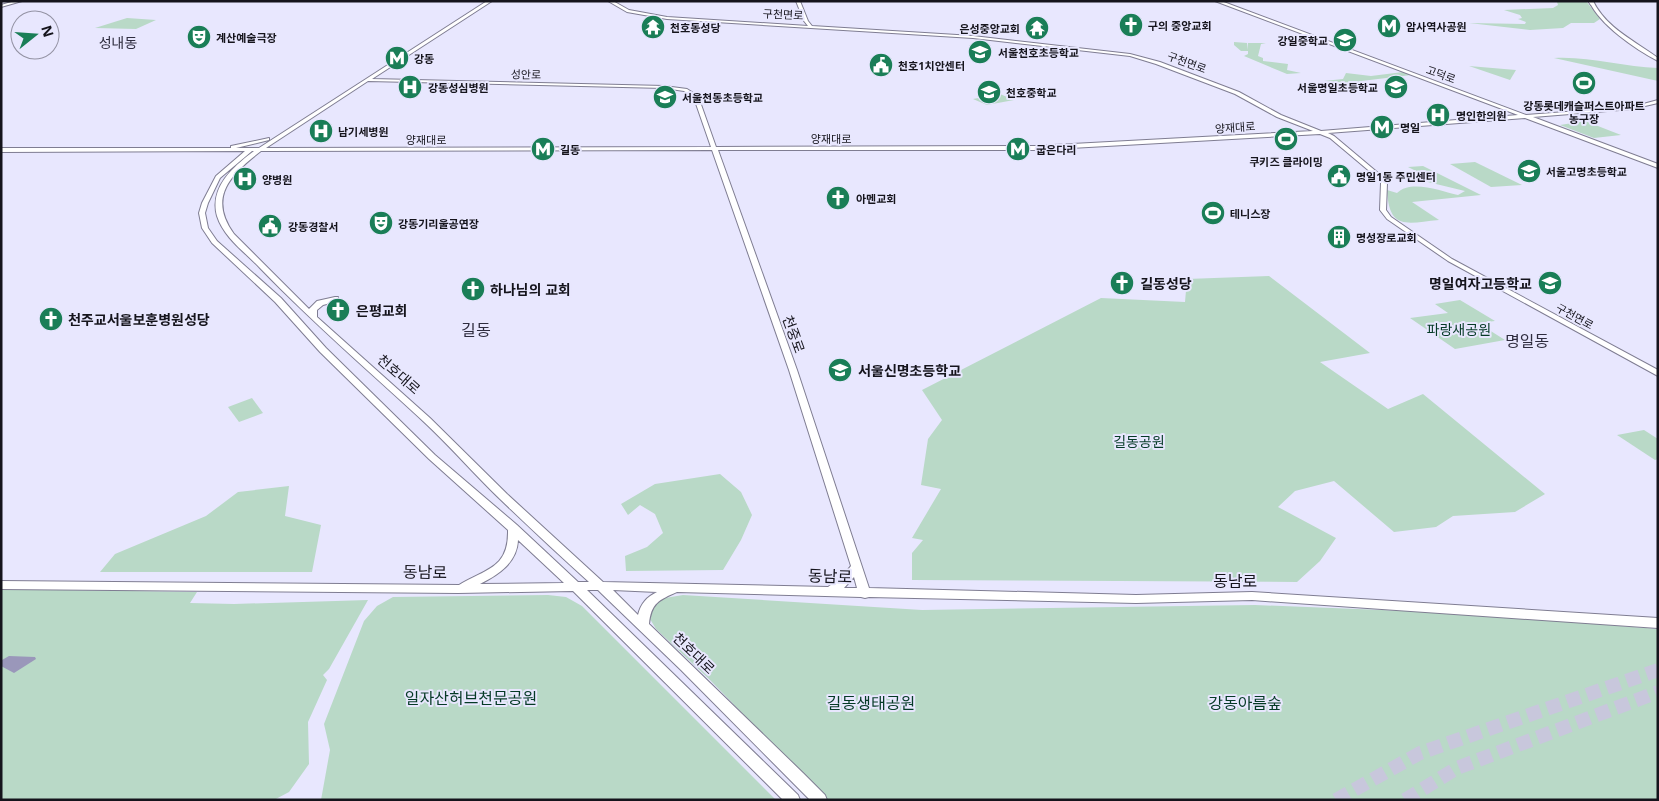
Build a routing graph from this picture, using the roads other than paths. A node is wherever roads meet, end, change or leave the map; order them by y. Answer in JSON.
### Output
{"nodes":[{"id":1,"x":5,"y":1,"type":"edge"},
{"id":2,"x":19,"y":1,"type":"edge"},
{"id":3,"x":483,"y":1,"type":"edge"},
{"id":4,"x":490,"y":1,"type":"edge"},
{"id":5,"x":610,"y":1,"type":"edge"},
{"id":6,"x":798,"y":1,"type":"edge"},
{"id":7,"x":1217,"y":1,"type":"edge"},
{"id":8,"x":1593,"y":2,"type":"edge"},
{"id":9,"x":1,"y":5,"type":"edge"},
{"id":10,"x":460,"y":17,"type":"junction"},
{"id":11,"x":466,"y":17,"type":"junction"},
{"id":12,"x":812,"y":27,"type":"junction"},
{"id":13,"x":1658,"y":60,"type":"edge"},
{"id":14,"x":366,"y":80,"type":"junction"},
{"id":15,"x":685,"y":90,"type":"joint"},
{"id":16,"x":1658,"y":101,"type":"edge"},
{"id":17,"x":1522,"y":116,"type":"junction"},
{"id":18,"x":1320,"y":132,"type":"junction"},
{"id":19,"x":284,"y":134,"type":"junction"},
{"id":20,"x":267,"y":139,"type":"junction"},
{"id":21,"x":713,"y":149,"type":"junction"},
{"id":22,"x":1,"y":150,"type":"edge"},
{"id":23,"x":218,"y":150,"type":"junction"},
{"id":24,"x":250,"y":150,"type":"junction"},
{"id":25,"x":259,"y":150,"type":"junction"},
{"id":26,"x":290,"y":150,"type":"junction"},
{"id":27,"x":1658,"y":166,"type":"edge"},
{"id":28,"x":335,"y":299,"type":"dead end"},
{"id":29,"x":314,"y":316,"type":"junction"},
{"id":30,"x":1658,"y":374,"type":"edge"},
{"id":31,"x":513,"y":528,"type":"junction"},
{"id":32,"x":856,"y":567,"type":"junction"},
{"id":33,"x":1,"y":585,"type":"edge"},
{"id":34,"x":575,"y":586,"type":"junction"},
{"id":35,"x":601,"y":586,"type":"junction"},
{"id":36,"x":676,"y":587,"type":"junction"},
{"id":37,"x":458,"y":589,"type":"junction"},
{"id":38,"x":830,"y":592,"type":"junction"},
{"id":39,"x":865,"y":594,"type":"junction"},
{"id":40,"x":1658,"y":623,"type":"edge"},
{"id":41,"x":643,"y":625,"type":"junction"},
{"id":42,"x":793,"y":800,"type":"edge"},
{"id":43,"x":820,"y":800,"type":"edge"}],
"edges":[{"from":1,"to":9,"type":"main road"},
{"from":2,"to":9,"type":"main road"},
{"from":3,"to":10,"type":"main road"},
{"from":4,"to":11,"type":"main road","name":"천호대로"},
{"from":5,"to":12,"type":"main road","name":"구천면로"},
{"from":6,"to":12,"type":"main road"},
{"from":7,"to":17,"type":"main road","name":"고덕로"},
{"from":8,"to":13,"type":"main road"},
{"from":10,"to":11,"type":"main road"},
{"from":10,"to":20,"type":"main road"},
{"from":11,"to":14,"type":"main road","name":"천호대로"},
{"from":12,"to":18,"type":"main road","name":"구천면로"},
{"from":14,"to":15,"type":"main road","name":"성안로"},
{"from":14,"to":19,"type":"main road","name":"천호대로"},
{"from":15,"to":21,"type":"main road","name":"천중로"},
{"from":16,"to":17,"type":"main road","name":"양재대로"},
{"from":17,"to":18,"type":"main road","name":"양재대로"},
{"from":17,"to":27,"type":"main road","name":"고덕로"},
{"from":18,"to":21,"type":"main road","name":"양재대로"},
{"from":18,"to":30,"type":"main road","name":"구천면로"},
{"from":19,"to":25,"type":"main road","name":"천호대로"},
{"from":19,"to":26,"type":"main road"},
{"from":20,"to":23,"type":"main road"},
{"from":20,"to":24,"type":"main road"},
{"from":21,"to":26,"type":"main road","name":"양재대로"},
{"from":21,"to":32,"type":"main road","name":"천중로"},
{"from":22,"to":23,"type":"main road","name":"양재대로"},
{"from":23,"to":24,"type":"main road","name":"양재대로"},
{"from":24,"to":25,"type":"main road","name":"양재대로"},
{"from":24,"to":31,"type":"main road"},
{"from":25,"to":26,"type":"main road","name":"양재대로"},
{"from":25,"to":29,"type":"main road","name":"천호대로"},
{"from":28,"to":29,"type":"main road"},
{"from":29,"to":35,"type":"main road","name":"천호대로"},
{"from":31,"to":34,"type":"main road"},
{"from":31,"to":37,"type":"main road"},
{"from":32,"to":38,"type":"main road"},
{"from":32,"to":39,"type":"main road","name":"천중로"},
{"from":33,"to":37,"type":"main road","name":"동남로"},
{"from":34,"to":35,"type":"main road","name":"동남로"},
{"from":34,"to":37,"type":"main road","name":"동남로"},
{"from":34,"to":42,"type":"main road"},
{"from":35,"to":36,"type":"main road","name":"동남로"},
{"from":35,"to":41,"type":"main road","name":"천호대로"},
{"from":36,"to":38,"type":"main road","name":"동남로"},
{"from":36,"to":41,"type":"main road"},
{"from":38,"to":39,"type":"main road","name":"동남로"},
{"from":39,"to":40,"type":"main road","name":"동남로"},
{"from":41,"to":43,"type":"main road","name":"천호대로"}]}
